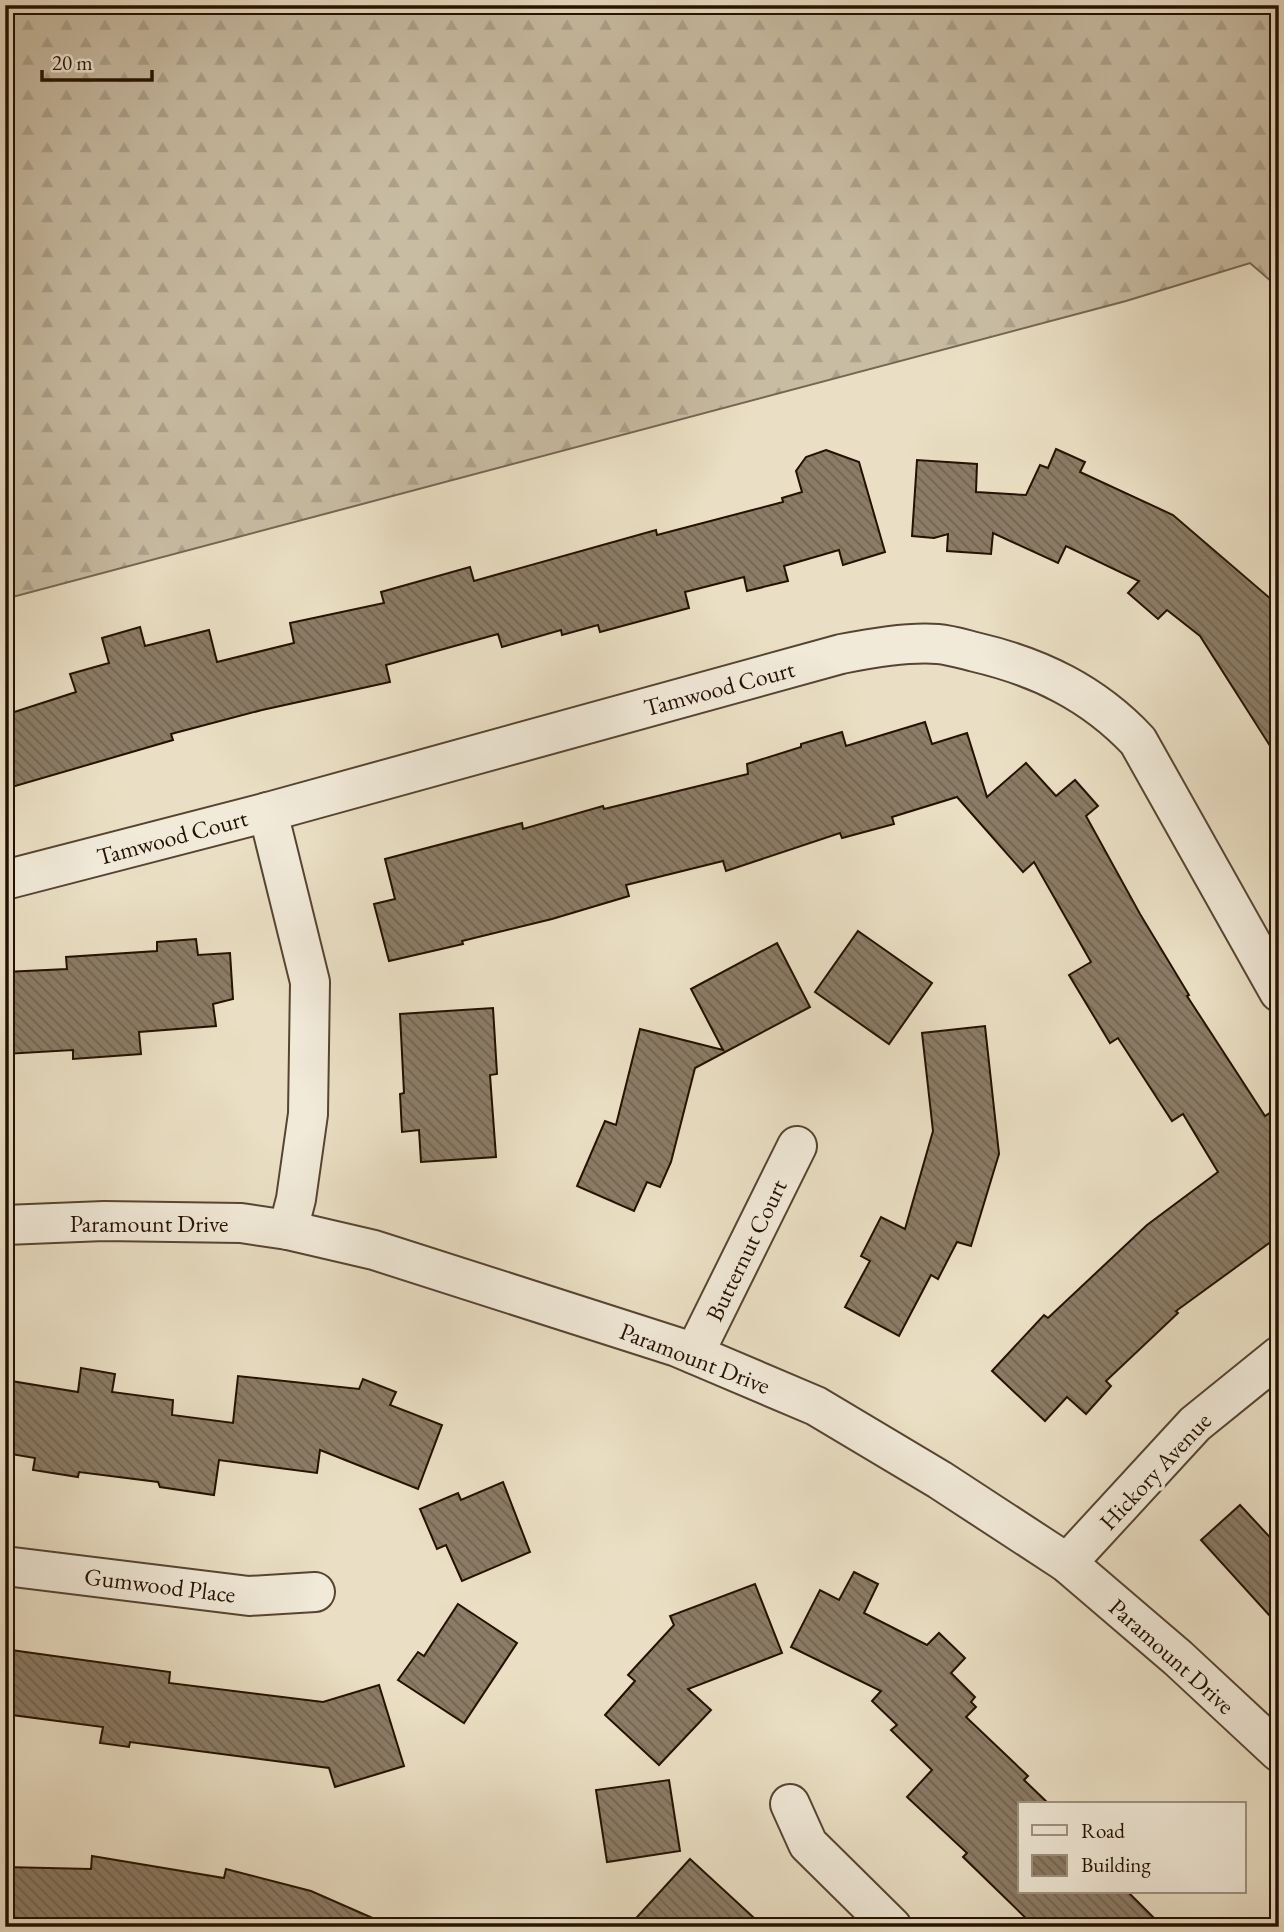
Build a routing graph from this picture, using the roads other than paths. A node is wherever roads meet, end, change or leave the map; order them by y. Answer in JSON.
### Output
{"nodes":[{"id":1,"x":268,"y":812,"type":"junction"},
{"id":2,"x":5,"y":880,"type":"edge"},
{"id":3,"x":1279,"y":992,"type":"edge"},
{"id":4,"x":797,"y":1146,"type":"dead end"},
{"id":5,"x":5,"y":1226,"type":"edge"},
{"id":6,"x":288,"y":1230,"type":"junction"},
{"id":7,"x":694,"y":1354,"type":"junction"},
{"id":8,"x":1279,"y":1356,"type":"edge"},
{"id":9,"x":1067,"y":1563,"type":"junction"},
{"id":10,"x":5,"y":1566,"type":"edge"},
{"id":11,"x":315,"y":1592,"type":"dead end"},
{"id":12,"x":1279,"y":1752,"type":"edge"},
{"id":13,"x":790,"y":1804,"type":"dead end"},
{"id":14,"x":892,"y":1927,"type":"edge"}],
"edges":[{"from":1,"to":2,"type":"street","name":"Tamwood Court"},
{"from":1,"to":3,"type":"street","name":"Tamwood Court"},
{"from":1,"to":6,"type":"street"},
{"from":4,"to":7,"type":"street","name":"Butternut Court"},
{"from":5,"to":6,"type":"street","name":"Paramount Drive"},
{"from":6,"to":7,"type":"street","name":"Paramount Drive"},
{"from":7,"to":9,"type":"street","name":"Paramount Drive"},
{"from":8,"to":9,"type":"street","name":"Hickory Avenue"},
{"from":9,"to":12,"type":"street","name":"Paramount Drive"},
{"from":10,"to":11,"type":"street","name":"Gumwood Place"},
{"from":13,"to":14,"type":"street"}]}
